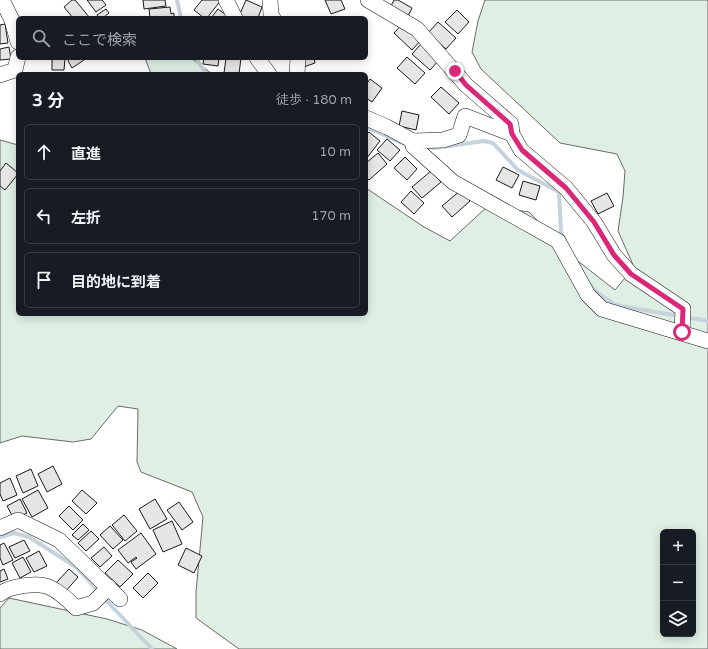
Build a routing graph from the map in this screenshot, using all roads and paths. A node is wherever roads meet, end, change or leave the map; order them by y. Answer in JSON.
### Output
{"nodes":[{"id":1,"x":2,"y":0,"type":"edge"},
{"id":2,"x":226,"y":0,"type":"edge"},
{"id":3,"x":270,"y":0,"type":"edge"},
{"id":4,"x":368,"y":0,"type":"edge"},
{"id":5,"x":234,"y":16,"type":"edge"},
{"id":6,"x":272,"y":16,"type":"edge"},
{"id":7,"x":16,"y":35,"type":"edge"},
{"id":8,"x":18,"y":60,"type":"edge"},
{"id":9,"x":258,"y":60,"type":"edge"},
{"id":10,"x":298,"y":60,"type":"edge"},
{"id":11,"x":268,"y":72,"type":"edge"},
{"id":12,"x":297,"y":72,"type":"edge"},
{"id":13,"x":0,"y":75,"type":"edge"},
{"id":14,"x":368,"y":119,"type":"edge"},
{"id":15,"x":512,"y":134,"type":"junction"},
{"id":16,"x":413,"y":141,"type":"junction"},
{"id":17,"x":682,"y":332,"type":"junction"},
{"id":18,"x":708,"y":341,"type":"edge"},
{"id":19,"x":0,"y":528,"type":"edge"},
{"id":20,"x":109,"y":587,"type":"junction"},
{"id":21,"x":0,"y":594,"type":"edge"},
{"id":22,"x":120,"y":599,"type":"dead end"}],
"edges":[{"from":1,"to":7,"type":"street"},
{"from":2,"to":5,"type":"street"},
{"from":3,"to":6,"type":"street"},
{"from":4,"to":15,"type":"street"},
{"from":8,"to":13,"type":"street"},
{"from":9,"to":11,"type":"street"},
{"from":10,"to":12,"type":"street"},
{"from":14,"to":16,"type":"street"},
{"from":15,"to":16,"type":"street"},
{"from":15,"to":17,"type":"street"},
{"from":16,"to":17,"type":"street"},
{"from":17,"to":18,"type":"street"},
{"from":19,"to":20,"type":"street"},
{"from":20,"to":21,"type":"street"},
{"from":20,"to":22,"type":"street"}]}
